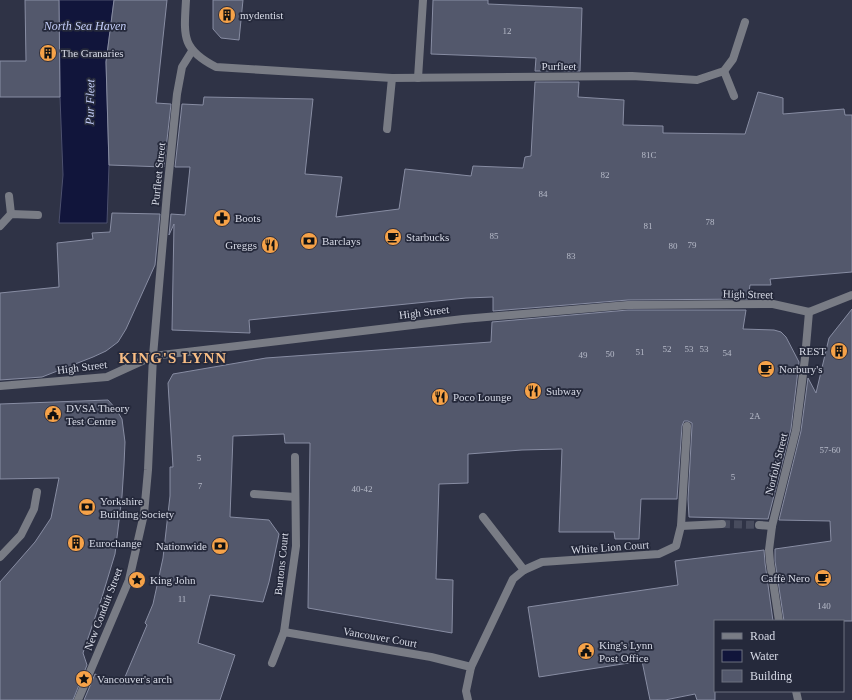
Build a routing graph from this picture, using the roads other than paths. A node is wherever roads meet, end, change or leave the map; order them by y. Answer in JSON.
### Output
{"nodes":[{"id":1,"x":186,"y":0,"type":"edge"},
{"id":2,"x":423,"y":0,"type":"edge"},
{"id":3,"x":745,"y":22,"type":"dead end"},
{"id":4,"x":192,"y":51,"type":"junction"},
{"id":5,"x":724,"y":71,"type":"junction"},
{"id":6,"x":392,"y":78,"type":"junction"},
{"id":7,"x":418,"y":78,"type":"junction"},
{"id":8,"x":734,"y":96,"type":"dead end"},
{"id":9,"x":387,"y":128,"type":"dead end"},
{"id":10,"x":9,"y":196,"type":"dead end"},
{"id":11,"x":11,"y":214,"type":"junction"},
{"id":12,"x":38,"y":215,"type":"dead end"},
{"id":13,"x":0,"y":226,"type":"edge"},
{"id":14,"x":852,"y":295,"type":"edge"},
{"id":15,"x":809,"y":312,"type":"junction"},
{"id":16,"x":154,"y":356,"type":"junction"},
{"id":17,"x":0,"y":386,"type":"edge"},
{"id":18,"x":688,"y":426,"type":"dead end"},
{"id":19,"x":295,"y":457,"type":"dead end"},
{"id":20,"x":37,"y":492,"type":"dead end"},
{"id":21,"x":254,"y":494,"type":"dead end"},
{"id":22,"x":295,"y":497,"type":"junction"},
{"id":23,"x":483,"y":517,"type":"dead end"},
{"id":24,"x":722,"y":524,"type":"tunnel mouth"},
{"id":25,"x":759,"y":525,"type":"tunnel mouth"},
{"id":26,"x":681,"y":526,"type":"junction"},
{"id":27,"x":772,"y":526,"type":"junction"},
{"id":28,"x":0,"y":557,"type":"edge"},
{"id":29,"x":524,"y":570,"type":"junction"},
{"id":30,"x":779,"y":620,"type":"edge"},
{"id":31,"x":284,"y":632,"type":"junction"},
{"id":32,"x":272,"y":663,"type":"dead end"},
{"id":33,"x":471,"y":667,"type":"junction"},
{"id":34,"x":78,"y":700,"type":"edge"},
{"id":35,"x":468,"y":700,"type":"edge"}],
"edges":[{"from":1,"to":4,"type":"street"},
{"from":2,"to":7,"type":"street"},
{"from":3,"to":5,"type":"street"},
{"from":4,"to":6,"type":"street","name":"Purfleet"},
{"from":4,"to":16,"type":"street","name":"Purfleet Street"},
{"from":5,"to":7,"type":"street","name":"Purfleet"},
{"from":5,"to":8,"type":"street"},
{"from":6,"to":7,"type":"street","name":"Purfleet"},
{"from":6,"to":9,"type":"street"},
{"from":10,"to":11,"type":"street"},
{"from":11,"to":12,"type":"street"},
{"from":11,"to":13,"type":"street"},
{"from":14,"to":15,"type":"street"},
{"from":15,"to":16,"type":"street","name":"High Street"},
{"from":15,"to":27,"type":"street","name":"Norfolk Street"},
{"from":16,"to":17,"type":"street","name":"High Street"},
{"from":16,"to":34,"type":"street","name":"New Conduit Street"},
{"from":18,"to":26,"type":"street","name":"White Lion Court"},
{"from":19,"to":22,"type":"street","name":"Burtons Court"},
{"from":20,"to":28,"type":"street"},
{"from":21,"to":22,"type":"street"},
{"from":22,"to":31,"type":"street","name":"Burtons Court"},
{"from":23,"to":29,"type":"street"},
{"from":24,"to":26,"type":"street"},
{"from":25,"to":27,"type":"street"},
{"from":26,"to":29,"type":"street","name":"White Lion Court"},
{"from":27,"to":30,"type":"street","name":"Norfolk Street"},
{"from":29,"to":33,"type":"street","name":"White Lion Court"},
{"from":31,"to":32,"type":"street"},
{"from":31,"to":33,"type":"street","name":"Vancouver Court"},
{"from":33,"to":35,"type":"street"}]}
